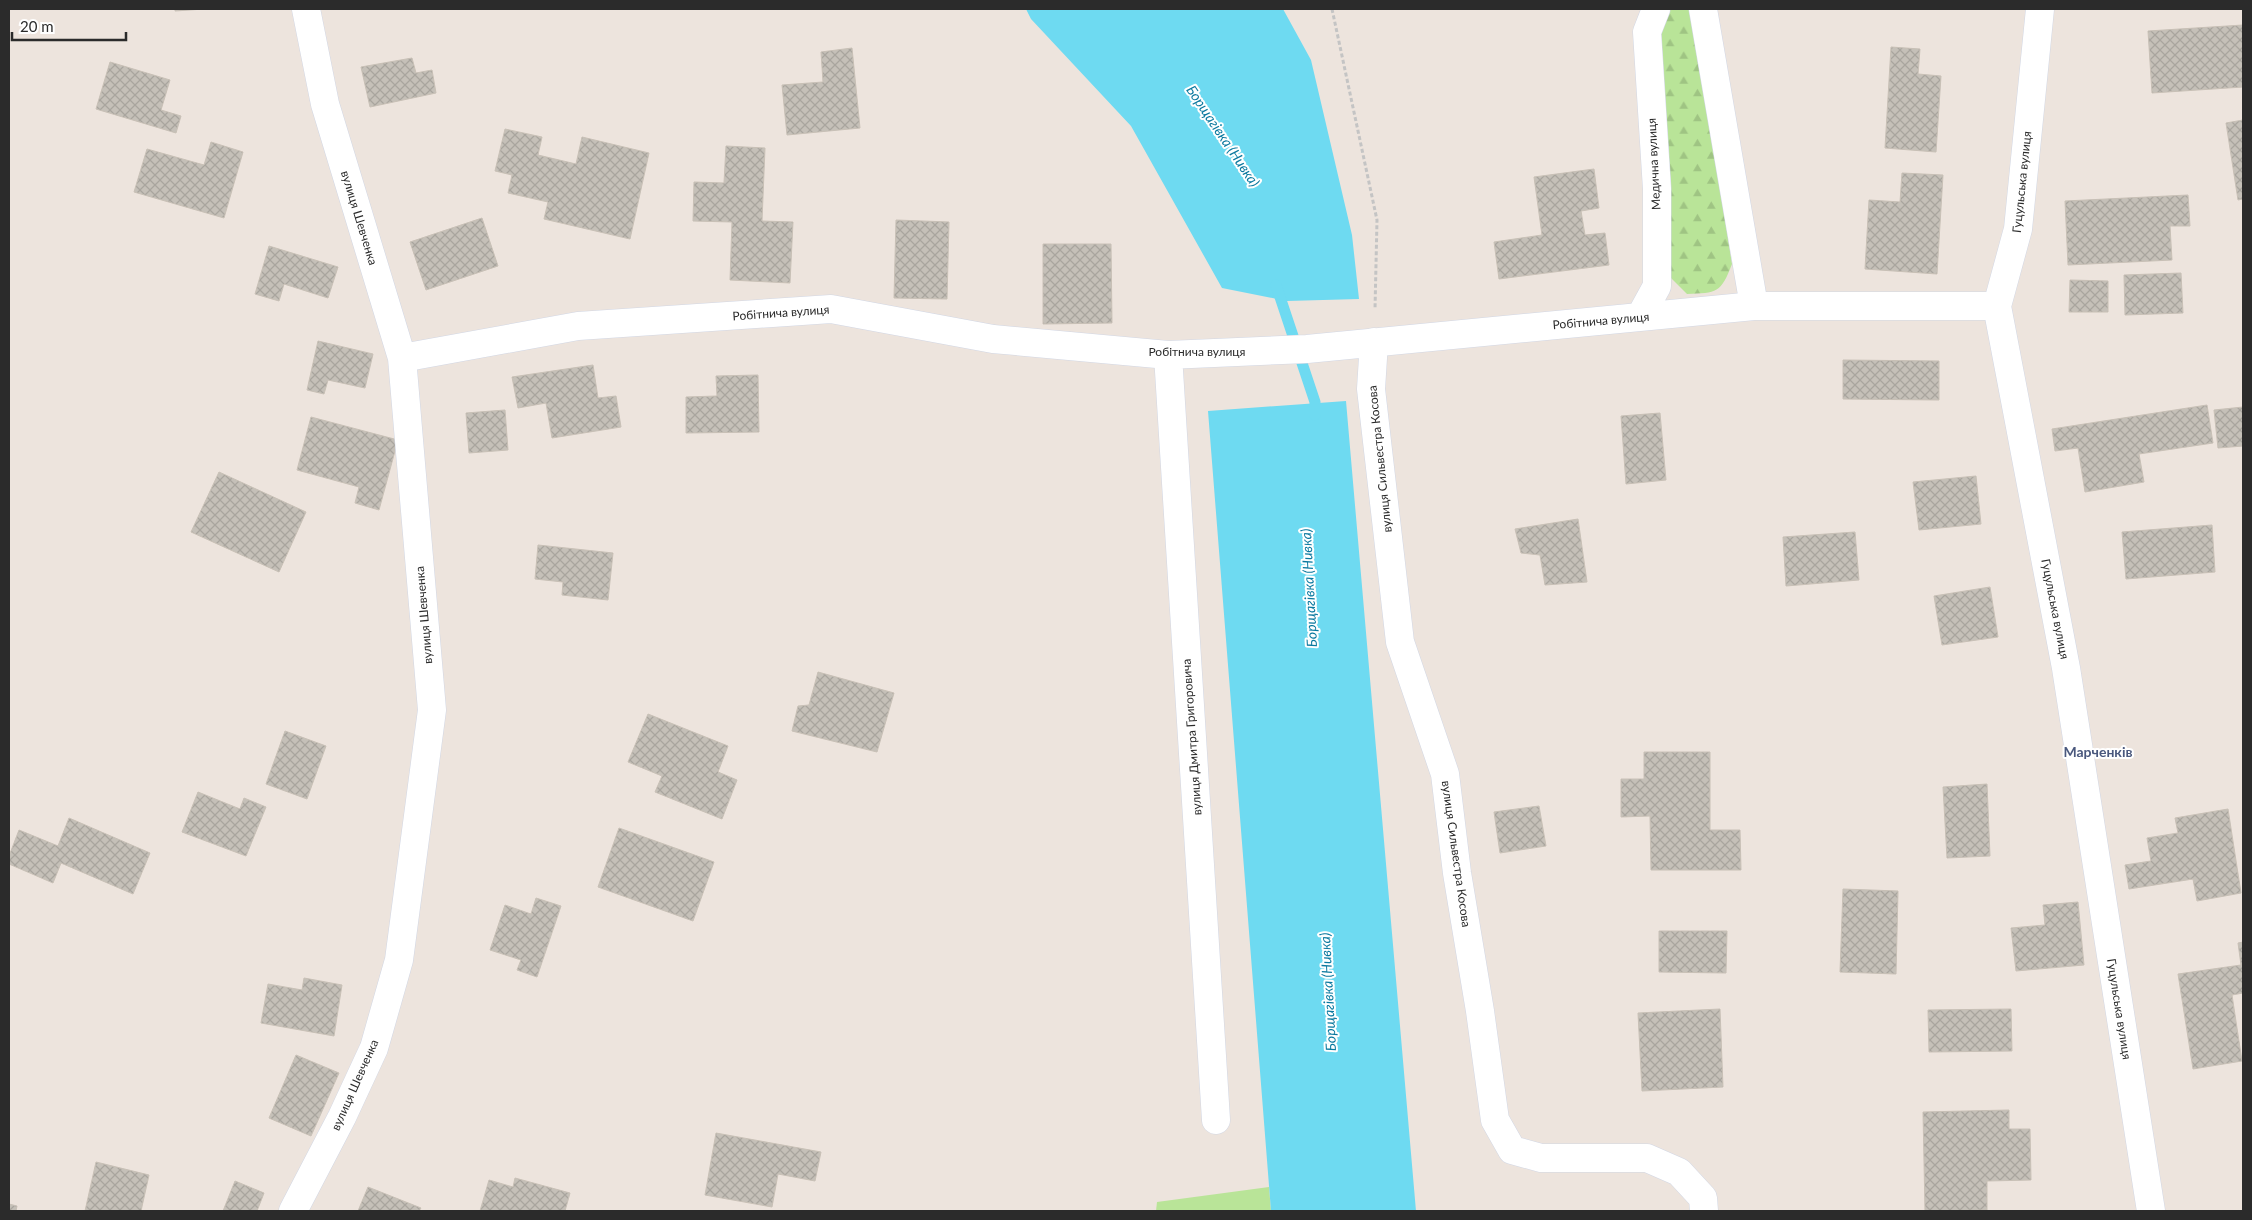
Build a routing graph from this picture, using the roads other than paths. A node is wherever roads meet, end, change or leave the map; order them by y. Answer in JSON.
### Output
{"nodes":[{"id":1,"x":306,"y":9,"type":"edge"},
{"id":2,"x":1656,"y":9,"type":"edge"},
{"id":3,"x":1702,"y":9,"type":"edge"},
{"id":4,"x":2040,"y":9,"type":"edge"},
{"id":5,"x":1754,"y":306,"type":"junction"},
{"id":6,"x":1997,"y":306,"type":"junction"},
{"id":7,"x":1640,"y":317,"type":"junction"},
{"id":8,"x":1374,"y":342,"type":"junction"},
{"id":9,"x":1168,"y":355,"type":"junction"},
{"id":10,"x":402,"y":358,"type":"junction"},
{"id":11,"x":1216,"y":1120,"type":"dead end"},
{"id":12,"x":293,"y":1211,"type":"edge"},
{"id":13,"x":1704,"y":1211,"type":"edge"},
{"id":14,"x":2151,"y":1211,"type":"edge"}],
"edges":[{"from":1,"to":10,"type":"street","name":"вулиця Шевченка"},
{"from":2,"to":7,"type":"street","name":"Медична вулиця"},
{"from":3,"to":5,"type":"street"},
{"from":4,"to":6,"type":"street","name":"Гуцульська вулиця"},
{"from":5,"to":6,"type":"street","name":"Робітнича вулиця"},
{"from":5,"to":7,"type":"street","name":"Робітнича вулиця"},
{"from":6,"to":14,"type":"street","name":"Гуцульська вулиця"},
{"from":7,"to":8,"type":"street","name":"Робітнича вулиця"},
{"from":8,"to":9,"type":"street","name":"Робітнича вулиця"},
{"from":8,"to":13,"type":"street","name":"вулиця Сильвестра Косова"},
{"from":9,"to":10,"type":"street","name":"Робітнича вулиця"},
{"from":9,"to":11,"type":"street","name":"вулиця Дмитра Григоровича"},
{"from":10,"to":12,"type":"street","name":"вулиця Шевченка"}]}
